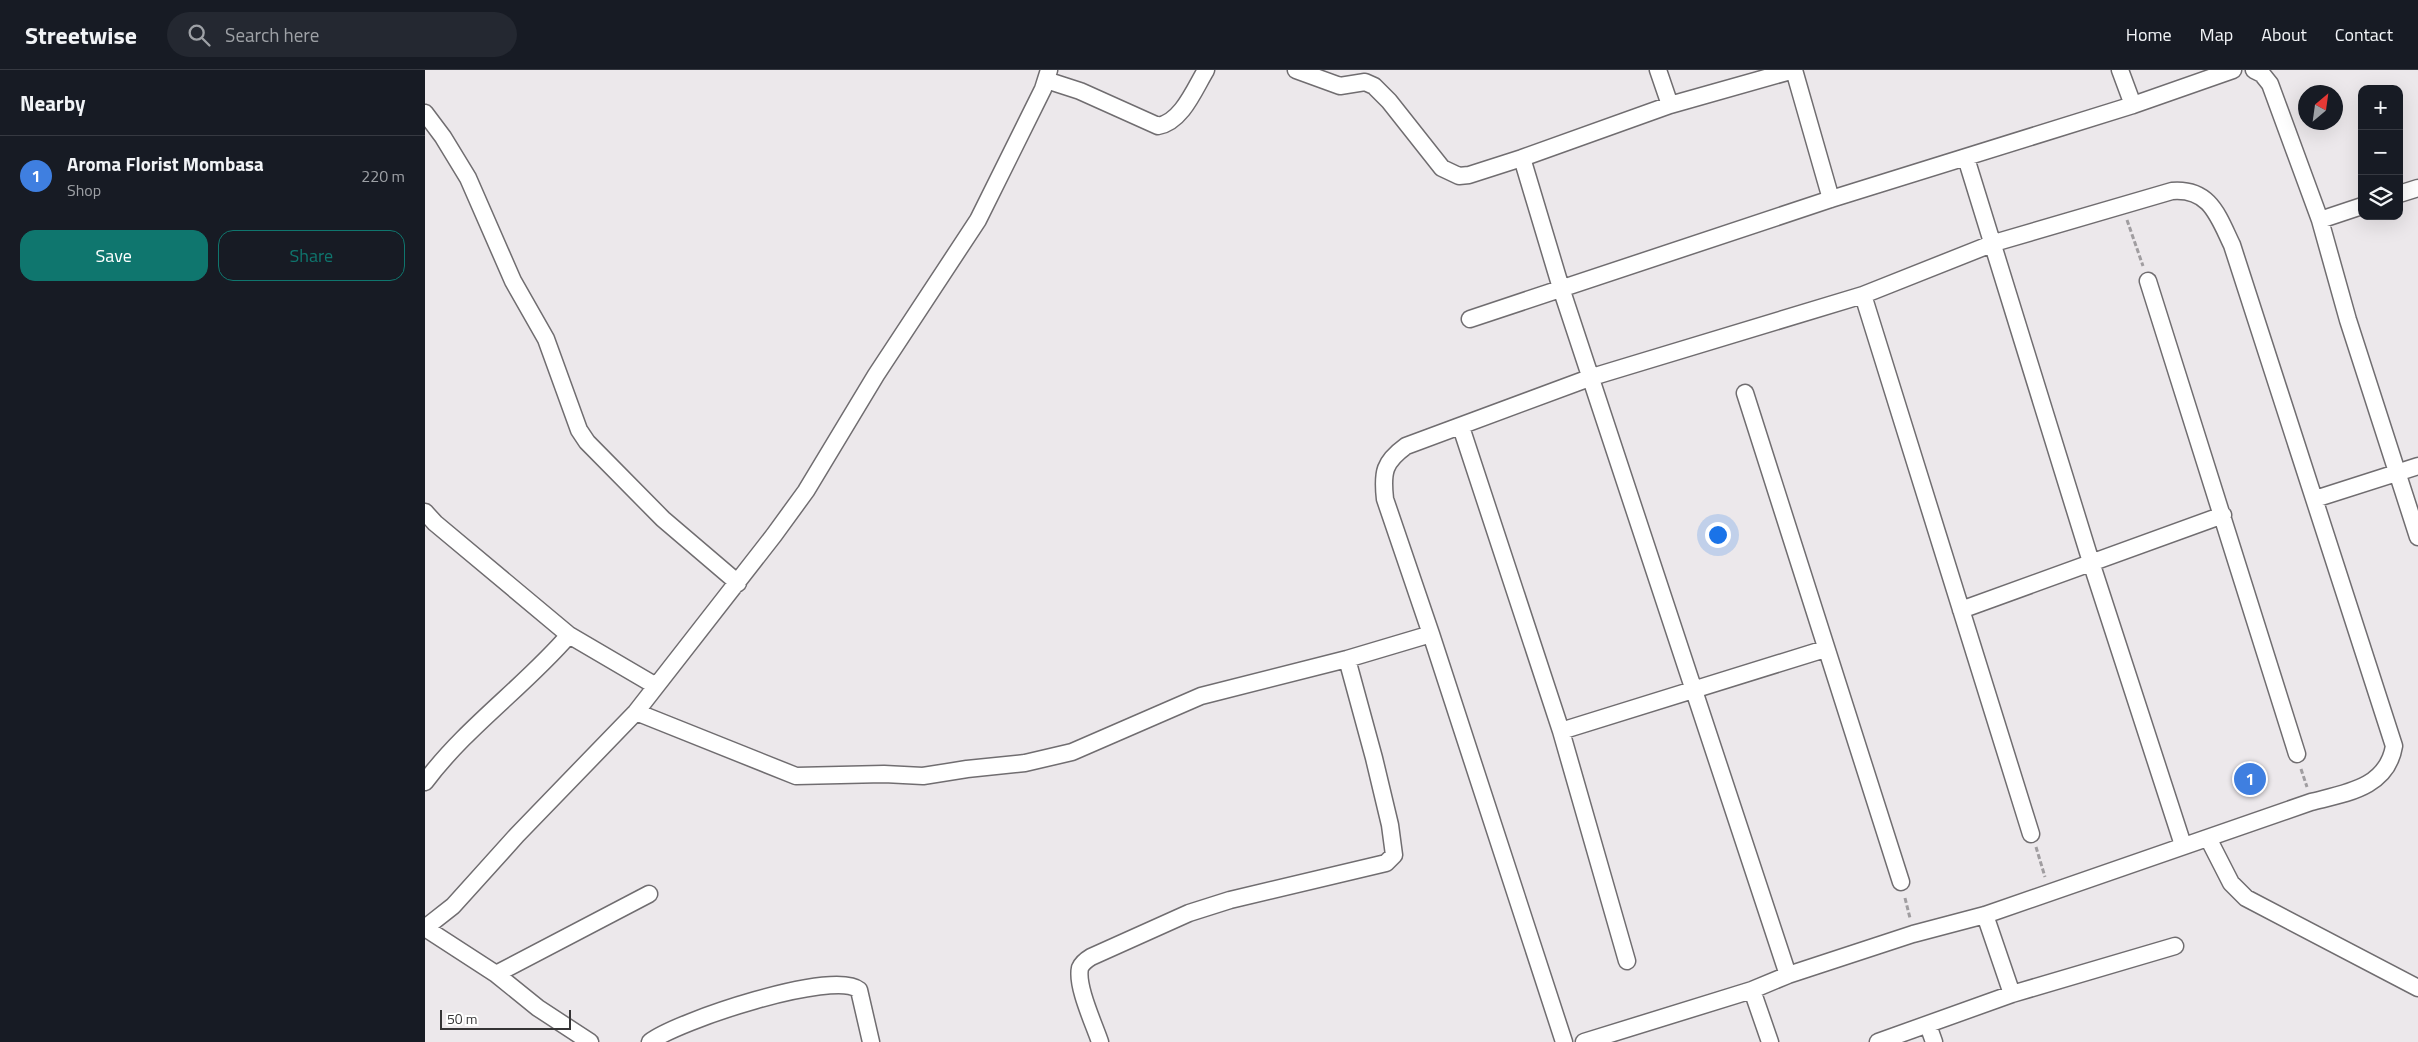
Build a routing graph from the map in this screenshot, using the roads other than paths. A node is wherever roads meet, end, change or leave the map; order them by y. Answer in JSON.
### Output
{"nodes":[{"id":1,"x":1206,"y":70,"type":"edge"},
{"id":2,"x":1296,"y":70,"type":"edge"},
{"id":3,"x":1658,"y":70,"type":"edge"},
{"id":4,"x":1794,"y":70,"type":"edge"},
{"id":5,"x":2120,"y":70,"type":"edge"},
{"id":6,"x":2233,"y":70,"type":"edge"},
{"id":7,"x":2254,"y":70,"type":"edge"},
{"id":8,"x":1048,"y":75,"type":"edge"},
{"id":9,"x":1670,"y":105,"type":"junction"},
{"id":10,"x":2133,"y":105,"type":"junction"},
{"id":11,"x":425,"y":113,"type":"edge"},
{"id":12,"x":1522,"y":158,"type":"junction"},
{"id":13,"x":1966,"y":158,"type":"junction"},
{"id":14,"x":2418,"y":188,"type":"edge"},
{"id":15,"x":2403,"y":193,"type":"edge"},
{"id":16,"x":1831,"y":199,"type":"junction"},
{"id":17,"x":2358,"y":207,"type":"edge"},
{"id":18,"x":2320,"y":220,"type":"junction"},
{"id":19,"x":1994,"y":243,"type":"junction"},
{"id":20,"x":2149,"y":281,"type":"road end"},
{"id":21,"x":1561,"y":288,"type":"junction"},
{"id":22,"x":1863,"y":295,"type":"junction"},
{"id":23,"x":1470,"y":319,"type":"dead end"},
{"id":24,"x":1592,"y":377,"type":"junction"},
{"id":25,"x":1745,"y":392,"type":"dead end"},
{"id":26,"x":1461,"y":427,"type":"junction"},
{"id":27,"x":2418,"y":466,"type":"edge"},
{"id":28,"x":2398,"y":474,"type":"junction"},
{"id":29,"x":2315,"y":499,"type":"junction"},
{"id":30,"x":425,"y":512,"type":"edge"},
{"id":31,"x":2223,"y":515,"type":"junction"},
{"id":32,"x":2418,"y":537,"type":"edge"},
{"id":33,"x":2091,"y":562,"type":"junction"},
{"id":34,"x":738,"y":583,"type":"junction"},
{"id":35,"x":1961,"y":610,"type":"junction"},
{"id":36,"x":1431,"y":634,"type":"junction"},
{"id":37,"x":569,"y":635,"type":"junction"},
{"id":38,"x":1825,"y":649,"type":"junction"},
{"id":39,"x":1347,"y":659,"type":"junction"},
{"id":40,"x":656,"y":686,"type":"junction"},
{"id":41,"x":1695,"y":691,"type":"junction"},
{"id":42,"x":635,"y":712,"type":"junction"},
{"id":43,"x":1561,"y":730,"type":"junction"},
{"id":44,"x":2297,"y":754,"type":"road end"},
{"id":45,"x":425,"y":782,"type":"edge"},
{"id":46,"x":2031,"y":834,"type":"road end"},
{"id":47,"x":2208,"y":838,"type":"junction"},
{"id":48,"x":2183,"y":845,"type":"junction"},
{"id":49,"x":1901,"y":882,"type":"road end"},
{"id":50,"x":649,"y":894,"type":"dead end"},
{"id":51,"x":1985,"y":915,"type":"junction"},
{"id":52,"x":425,"y":928,"type":"edge"},
{"id":53,"x":2175,"y":946,"type":"dead end"},
{"id":54,"x":1627,"y":961,"type":"dead end"},
{"id":55,"x":496,"y":974,"type":"junction"},
{"id":56,"x":1788,"y":975,"type":"junction"},
{"id":57,"x":2418,"y":988,"type":"edge"},
{"id":58,"x":1752,"y":990,"type":"junction"},
{"id":59,"x":2012,"y":994,"type":"junction"},
{"id":60,"x":1929,"y":1025,"type":"junction"},
{"id":61,"x":590,"y":1042,"type":"edge"},
{"id":62,"x":650,"y":1042,"type":"edge"},
{"id":63,"x":871,"y":1042,"type":"edge"},
{"id":64,"x":1100,"y":1042,"type":"edge"},
{"id":65,"x":1564,"y":1042,"type":"edge"},
{"id":66,"x":1584,"y":1042,"type":"edge"},
{"id":67,"x":1770,"y":1042,"type":"edge"},
{"id":68,"x":1878,"y":1042,"type":"edge"},
{"id":69,"x":1934,"y":1042,"type":"edge"}],
"edges":[{"from":1,"to":8,"type":"street"},
{"from":2,"to":12,"type":"street"},
{"from":3,"to":9,"type":"street"},
{"from":4,"to":9,"type":"street"},
{"from":4,"to":16,"type":"street"},
{"from":5,"to":10,"type":"street"},
{"from":6,"to":10,"type":"street"},
{"from":7,"to":18,"type":"street"},
{"from":8,"to":34,"type":"street"},
{"from":9,"to":12,"type":"street"},
{"from":10,"to":13,"type":"street"},
{"from":11,"to":34,"type":"street"},
{"from":12,"to":21,"type":"street"},
{"from":13,"to":16,"type":"street"},
{"from":13,"to":19,"type":"street"},
{"from":14,"to":15,"type":"street"},
{"from":16,"to":21,"type":"street"},
{"from":17,"to":18,"type":"street"},
{"from":18,"to":28,"type":"street"},
{"from":19,"to":22,"type":"street"},
{"from":19,"to":29,"type":"street"},
{"from":19,"to":33,"type":"street"},
{"from":20,"to":31,"type":"street"},
{"from":21,"to":23,"type":"street"},
{"from":21,"to":24,"type":"street"},
{"from":22,"to":24,"type":"street"},
{"from":22,"to":35,"type":"street"},
{"from":24,"to":26,"type":"street"},
{"from":24,"to":41,"type":"street"},
{"from":25,"to":38,"type":"street"},
{"from":26,"to":36,"type":"street"},
{"from":26,"to":43,"type":"street"},
{"from":27,"to":28,"type":"street"},
{"from":28,"to":29,"type":"street"},
{"from":28,"to":32,"type":"street"},
{"from":29,"to":47,"type":"street"},
{"from":30,"to":37,"type":"street"},
{"from":31,"to":33,"type":"street"},
{"from":31,"to":44,"type":"street"},
{"from":33,"to":35,"type":"street"},
{"from":33,"to":48,"type":"street"},
{"from":34,"to":40,"type":"street"},
{"from":35,"to":46,"type":"street"},
{"from":36,"to":39,"type":"street"},
{"from":36,"to":65,"type":"street"},
{"from":37,"to":40,"type":"street"},
{"from":37,"to":45,"type":"street"},
{"from":38,"to":41,"type":"street"},
{"from":38,"to":49,"type":"street"},
{"from":39,"to":42,"type":"street"},
{"from":39,"to":64,"type":"street"},
{"from":40,"to":42,"type":"street"},
{"from":41,"to":43,"type":"street"},
{"from":41,"to":56,"type":"street"},
{"from":42,"to":52,"type":"street"},
{"from":43,"to":54,"type":"street"},
{"from":47,"to":48,"type":"street"},
{"from":47,"to":57,"type":"street"},
{"from":48,"to":51,"type":"street"},
{"from":50,"to":55,"type":"street"},
{"from":51,"to":56,"type":"street"},
{"from":51,"to":59,"type":"street"},
{"from":52,"to":55,"type":"street"},
{"from":53,"to":59,"type":"street"},
{"from":55,"to":61,"type":"street"},
{"from":56,"to":58,"type":"street"},
{"from":58,"to":66,"type":"street"},
{"from":58,"to":67,"type":"street"},
{"from":59,"to":60,"type":"street"},
{"from":60,"to":68,"type":"street"},
{"from":60,"to":69,"type":"street"},
{"from":62,"to":63,"type":"street"}]}
